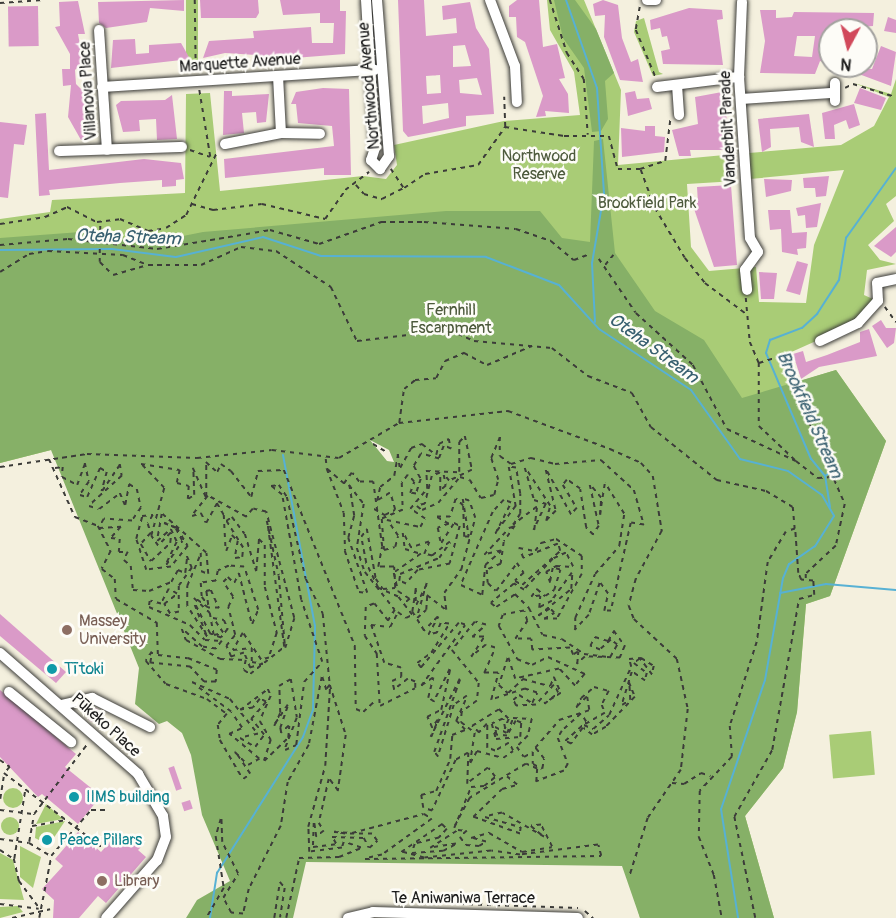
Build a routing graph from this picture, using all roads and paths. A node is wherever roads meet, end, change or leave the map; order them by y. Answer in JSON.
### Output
{"nodes":[{"id":1,"x":43,"y":0,"type":"edge"},
{"id":2,"x":195,"y":0,"type":"edge"},
{"id":3,"x":366,"y":0,"type":"edge"},
{"id":4,"x":377,"y":0,"type":"edge"},
{"id":5,"x":490,"y":0,"type":"edge"},
{"id":6,"x":550,"y":0,"type":"edge"},
{"id":7,"x":642,"y":0,"type":"edge"},
{"id":8,"x":647,"y":0,"type":"edge"},
{"id":9,"x":656,"y":0,"type":"edge"},
{"id":10,"x":742,"y":1,"type":"edge"},
{"id":11,"x":0,"y":3,"type":"edge"},
{"id":12,"x":99,"y":30,"type":"dead end"},
{"id":13,"x":375,"y":70,"type":"junction"},
{"id":14,"x":196,"y":75,"type":"dead end"},
{"id":15,"x":278,"y":76,"type":"junction"},
{"id":16,"x":739,"y":77,"type":"junction"},
{"id":17,"x":676,"y":84,"type":"junction"},
{"id":18,"x":660,"y":86,"type":"joint"},
{"id":19,"x":102,"y":87,"type":"junction"},
{"id":20,"x":199,"y":88,"type":"dead end"},
{"id":21,"x":834,"y":92,"type":"joint"},
{"id":22,"x":892,"y":96,"type":"dead end"},
{"id":23,"x":504,"y":97,"type":"dead end"},
{"id":24,"x":741,"y":99,"type":"junction"},
{"id":25,"x":517,"y":102,"type":"dead end"},
{"id":26,"x":679,"y":114,"type":"joint"},
{"id":27,"x":505,"y":127,"type":"junction"},
{"id":28,"x":281,"y":133,"type":"junction"},
{"id":29,"x":320,"y":134,"type":"dead end"},
{"id":30,"x":589,"y":136,"type":"junction"},
{"id":31,"x":225,"y":144,"type":"joint"},
{"id":32,"x":183,"y":148,"type":"joint"},
{"id":33,"x":107,"y":150,"type":"junction"},
{"id":34,"x":59,"y":152,"type":"dead end"},
{"id":35,"x":210,"y":158,"type":"junction"},
{"id":36,"x":388,"y":165,"type":"junction"},
{"id":37,"x":373,"y":167,"type":"junction"},
{"id":38,"x":640,"y":169,"type":"junction"},
{"id":39,"x":355,"y":185,"type":"junction"},
{"id":40,"x":404,"y":188,"type":"junction"},
{"id":41,"x":192,"y":204,"type":"junction"},
{"id":42,"x":100,"y":222,"type":"junction"},
{"id":43,"x":0,"y":224,"type":"edge"},
{"id":44,"x":0,"y":245,"type":"edge"},
{"id":45,"x":587,"y":255,"type":"dead end"},
{"id":46,"x":613,"y":255,"type":"dead end"},
{"id":47,"x":599,"y":259,"type":"dead end"},
{"id":48,"x":148,"y":265,"type":"junction"},
{"id":49,"x":604,"y":266,"type":"junction"},
{"id":50,"x":0,"y":272,"type":"edge"},
{"id":51,"x":896,"y":279,"type":"edge"},
{"id":52,"x":747,"y":290,"type":"joint"},
{"id":53,"x":884,"y":306,"type":"dead end"},
{"id":54,"x":746,"y":314,"type":"junction"},
{"id":55,"x":896,"y":322,"type":"edge"},
{"id":56,"x":820,"y":341,"type":"dead end"},
{"id":57,"x":533,"y":346,"type":"junction"},
{"id":58,"x":760,"y":362,"type":"junction"},
{"id":59,"x":399,"y":423,"type":"junction"},
{"id":60,"x":372,"y":444,"type":"junction"},
{"id":61,"x":388,"y":453,"type":"dead end"},
{"id":62,"x":140,"y":455,"type":"junction"},
{"id":63,"x":49,"y":459,"type":"junction"},
{"id":64,"x":326,"y":459,"type":"junction"},
{"id":65,"x":796,"y":461,"type":"junction"},
{"id":66,"x":141,"y":464,"type":"junction"},
{"id":67,"x":0,"y":467,"type":"edge"},
{"id":68,"x":55,"y":468,"type":"junction"},
{"id":69,"x":327,"y":469,"type":"junction"},
{"id":70,"x":832,"y":476,"type":"junction"},
{"id":71,"x":374,"y":509,"type":"junction"},
{"id":72,"x":795,"y":529,"type":"junction"},
{"id":73,"x":806,"y":581,"type":"junction"},
{"id":74,"x":404,"y":604,"type":"junction"},
{"id":75,"x":0,"y":653,"type":"edge"},
{"id":76,"x":330,"y":685,"type":"junction"},
{"id":77,"x":9,"y":692,"type":"dead end"},
{"id":78,"x":375,"y":701,"type":"junction"},
{"id":79,"x":57,"y":702,"type":"junction"},
{"id":80,"x":39,"y":716,"type":"junction"},
{"id":81,"x":150,"y":728,"type":"dead end"},
{"id":82,"x":94,"y":736,"type":"junction"},
{"id":83,"x":71,"y":742,"type":"dead end"},
{"id":84,"x":0,"y":760,"type":"edge"},
{"id":85,"x":4,"y":773,"type":"junction"},
{"id":86,"x":506,"y":777,"type":"junction"},
{"id":87,"x":712,"y":777,"type":"junction"},
{"id":88,"x":671,"y":783,"type":"junction"},
{"id":89,"x":25,"y":789,"type":"junction"},
{"id":90,"x":43,"y":799,"type":"junction"},
{"id":91,"x":0,"y":800,"type":"edge"},
{"id":92,"x":0,"y":804,"type":"edge"},
{"id":93,"x":0,"y":810,"type":"edge"},
{"id":94,"x":108,"y":810,"type":"dead end"},
{"id":95,"x":23,"y":813,"type":"junction"},
{"id":96,"x":34,"y":814,"type":"junction"},
{"id":97,"x":66,"y":820,"type":"junction"},
{"id":98,"x":32,"y":826,"type":"junction"},
{"id":99,"x":76,"y":827,"type":"junction"},
{"id":100,"x":0,"y":839,"type":"edge"},
{"id":101,"x":19,"y":842,"type":"junction"},
{"id":102,"x":29,"y":843,"type":"junction"},
{"id":103,"x":104,"y":849,"type":"dead end"},
{"id":104,"x":0,"y":850,"type":"edge"},
{"id":105,"x":51,"y":856,"type":"junction"},
{"id":106,"x":14,"y":859,"type":"junction"},
{"id":107,"x":630,"y":875,"type":"dead end"},
{"id":108,"x":0,"y":904,"type":"edge"},
{"id":109,"x":40,"y":909,"type":"junction"},
{"id":110,"x":50,"y":909,"type":"dead end"},
{"id":111,"x":457,"y":916,"type":"edge"},
{"id":112,"x":537,"y":916,"type":"edge"},
{"id":113,"x":12,"y":918,"type":"edge"},
{"id":114,"x":39,"y":918,"type":"edge"},
{"id":115,"x":106,"y":918,"type":"edge"},
{"id":116,"x":207,"y":918,"type":"edge"},
{"id":117,"x":274,"y":918,"type":"edge"},
{"id":118,"x":280,"y":918,"type":"edge"},
{"id":119,"x":286,"y":918,"type":"edge"},
{"id":120,"x":348,"y":918,"type":"edge"},
{"id":121,"x":578,"y":918,"type":"edge"},
{"id":122,"x":722,"y":918,"type":"edge"},
{"id":123,"x":756,"y":918,"type":"edge"}],
"edges":[{"from":1,"to":11,"type":"path"},
{"from":2,"to":14,"type":"path"},
{"from":3,"to":13,"type":"street","name":"Northwood Avenue"},
{"from":4,"to":13,"type":"street","name":"Northwood Avenue"},
{"from":5,"to":25,"type":"street"},
{"from":6,"to":30,"type":"path"},
{"from":7,"to":18,"type":"path"},
{"from":8,"to":9,"type":"street"},
{"from":10,"to":16,"type":"street","name":"Vanderbilt Parade"},
{"from":12,"to":19,"type":"street","name":"Villanova Place"},
{"from":13,"to":15,"type":"street","name":"Marquette Avenue"},
{"from":13,"to":36,"type":"street","name":"Northwood Avenue"},
{"from":13,"to":37,"type":"street","name":"Northwood Avenue"},
{"from":15,"to":19,"type":"street","name":"Marquette Avenue"},
{"from":15,"to":28,"type":"street"},
{"from":16,"to":17,"type":"street"},
{"from":16,"to":24,"type":"street","name":"Vanderbilt Parade"},
{"from":17,"to":18,"type":"street"},
{"from":17,"to":26,"type":"street"},
{"from":19,"to":33,"type":"street","name":"Villanova Place"},
{"from":20,"to":35,"type":"path"},
{"from":21,"to":22,"type":"path"},
{"from":21,"to":24,"type":"street"},
{"from":23,"to":27,"type":"path"},
{"from":24,"to":52,"type":"street","name":"Vanderbilt Parade"},
{"from":26,"to":38,"type":"path"},
{"from":27,"to":30,"type":"path"},
{"from":27,"to":40,"type":"path"},
{"from":28,"to":29,"type":"street"},
{"from":28,"to":31,"type":"street"},
{"from":30,"to":38,"type":"path"},
{"from":31,"to":35,"type":"path"},
{"from":32,"to":33,"type":"street","name":"Villanova Place"},
{"from":32,"to":35,"type":"path"},
{"from":33,"to":34,"type":"street","name":"Villanova Place"},
{"from":35,"to":41,"type":"path"},
{"from":36,"to":37,"type":"street","name":"Northwood Avenue"},
{"from":36,"to":40,"type":"path"},
{"from":37,"to":39,"type":"path"},
{"from":38,"to":54,"type":"path"},
{"from":39,"to":40,"type":"path"},
{"from":39,"to":41,"type":"path"},
{"from":41,"to":42,"type":"path"},
{"from":42,"to":43,"type":"path"},
{"from":42,"to":48,"type":"path","bridge":true},
{"from":44,"to":45,"type":"path"},
{"from":46,"to":49,"type":"path"},
{"from":47,"to":49,"type":"path"},
{"from":48,"to":50,"type":"path"},
{"from":48,"to":57,"type":"path"},
{"from":49,"to":65,"type":"path"},
{"from":51,"to":56,"type":"street"},
{"from":52,"to":54,"type":"path"},
{"from":53,"to":55,"type":"path"},
{"from":54,"to":58,"type":"path"},
{"from":57,"to":59,"type":"path"},
{"from":57,"to":72,"type":"path"},
{"from":58,"to":65,"type":"path"},
{"from":58,"to":70,"type":"path"},
{"from":59,"to":60,"type":"path"},
{"from":59,"to":88,"type":"path"},
{"from":60,"to":61,"type":"path"},
{"from":60,"to":64,"type":"path"},
{"from":62,"to":63,"type":"path"},
{"from":62,"to":64,"type":"path"},
{"from":62,"to":66,"type":"path"},
{"from":63,"to":67,"type":"path"},
{"from":63,"to":68,"type":"path"},
{"from":64,"to":69,"type":"path"},
{"from":65,"to":70,"type":"path"},
{"from":66,"to":68,"type":"path"},
{"from":66,"to":78,"type":"path"},
{"from":68,"to":76,"type":"path"},
{"from":69,"to":71,"type":"path"},
{"from":69,"to":78,"type":"path"},
{"from":70,"to":73,"type":"path"},
{"from":71,"to":74,"type":"path"},
{"from":71,"to":86,"type":"path"},
{"from":72,"to":73,"type":"path"},
{"from":72,"to":87,"type":"path"},
{"from":73,"to":123,"type":"path"},
{"from":74,"to":78,"type":"path"},
{"from":74,"to":86,"type":"path"},
{"from":75,"to":79,"type":"street","name":"Pūkeko Place"},
{"from":76,"to":86,"type":"path"},
{"from":76,"to":116,"type":"path"},
{"from":76,"to":119,"type":"path"},
{"from":77,"to":80,"type":"street"},
{"from":79,"to":80,"type":"street"},
{"from":79,"to":81,"type":"street"},
{"from":79,"to":82,"type":"street","name":"Pūkeko Place"},
{"from":80,"to":83,"type":"street"},
{"from":82,"to":90,"type":"path"},
{"from":82,"to":115,"type":"street","name":"Pūkeko Place"},
{"from":84,"to":85,"type":"path"},
{"from":85,"to":89,"type":"path"},
{"from":85,"to":91,"type":"path"},
{"from":87,"to":88,"type":"path"},
{"from":87,"to":122,"type":"path"},
{"from":88,"to":107,"type":"path"},
{"from":89,"to":90,"type":"path"},
{"from":89,"to":95,"type":"path"},
{"from":90,"to":96,"type":"path"},
{"from":90,"to":97,"type":"path"},
{"from":91,"to":92,"type":"path"},
{"from":93,"to":95,"type":"path"},
{"from":94,"to":99,"type":"path"},
{"from":95,"to":96,"type":"path"},
{"from":95,"to":101,"type":"path"},
{"from":96,"to":98,"type":"path"},
{"from":97,"to":98,"type":"path"},
{"from":97,"to":99,"type":"path"},
{"from":98,"to":102,"type":"path"},
{"from":99,"to":103,"type":"path"},
{"from":99,"to":105,"type":"path"},
{"from":100,"to":101,"type":"path"},
{"from":101,"to":102,"type":"path"},
{"from":101,"to":106,"type":"path"},
{"from":102,"to":105,"type":"path"},
{"from":104,"to":106,"type":"path"},
{"from":105,"to":109,"type":"path"},
{"from":106,"to":109,"type":"path"},
{"from":108,"to":109,"type":"path"},
{"from":109,"to":110,"type":"path"},
{"from":109,"to":113,"type":"path"},
{"from":109,"to":114,"type":"path"},
{"from":111,"to":112,"type":"street","name":"Te Aniwaniwa Terrace"},
{"from":111,"to":120,"type":"street","name":"Te Aniwaniwa Terrace"},
{"from":112,"to":121,"type":"street","name":"Te Aniwaniwa Terrace"},
{"from":117,"to":118,"type":"path"}]}
